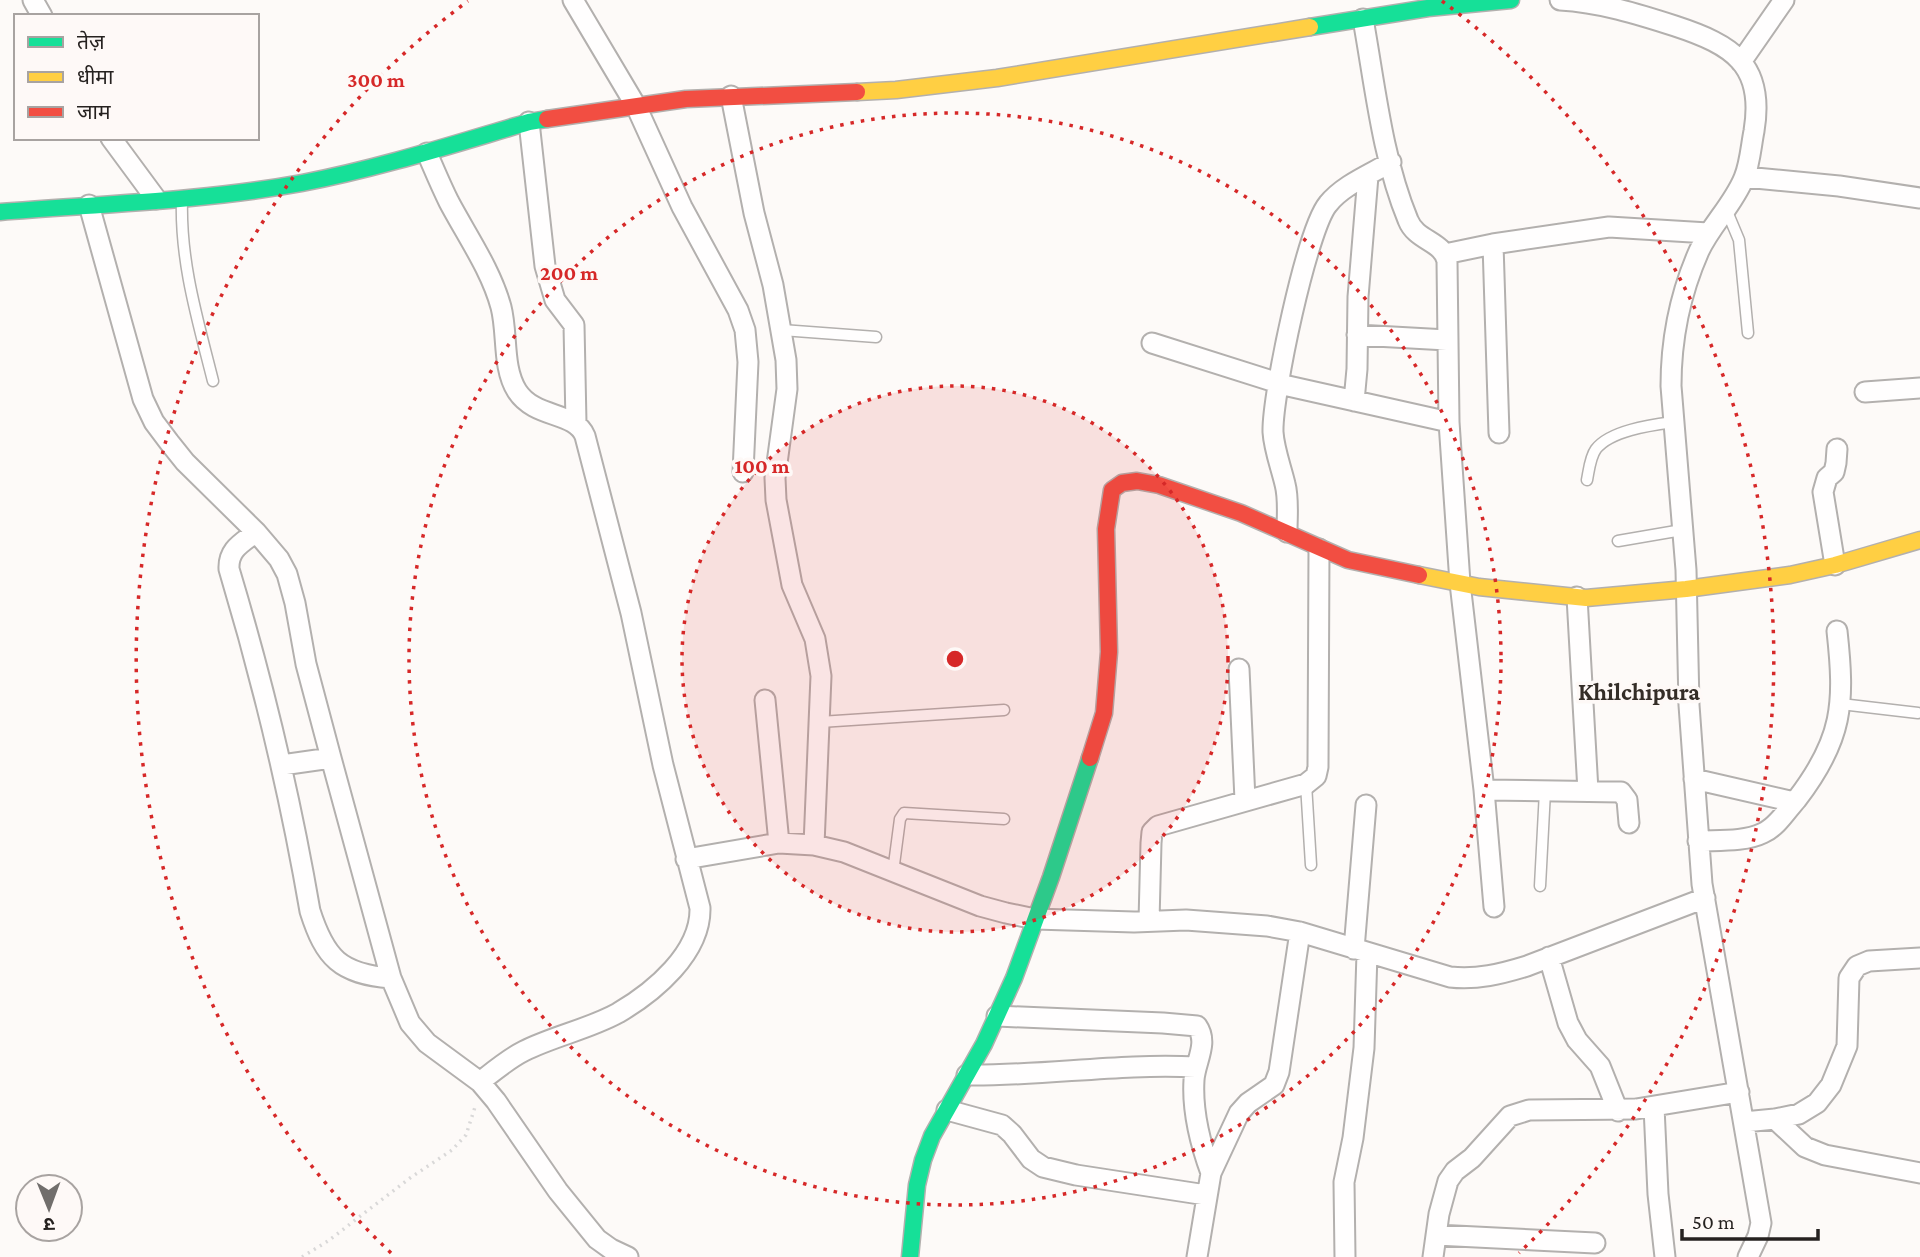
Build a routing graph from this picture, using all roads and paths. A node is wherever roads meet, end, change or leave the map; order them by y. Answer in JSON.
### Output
{"nodes":[{"id":1,"x":573,"y":0,"type":"edge"},
{"id":2,"x":1511,"y":0,"type":"edge"},
{"id":3,"x":1560,"y":0,"type":"edge"},
{"id":4,"x":1784,"y":0,"type":"edge"},
{"id":5,"x":1428,"y":4,"type":"edge"},
{"id":6,"x":1363,"y":19,"type":"junction"},
{"id":7,"x":1741,"y":62,"type":"junction"},
{"id":8,"x":731,"y":96,"type":"junction"},
{"id":9,"x":636,"y":106,"type":"junction"},
{"id":10,"x":529,"y":122,"type":"junction"},
{"id":11,"x":112,"y":140,"type":"edge"},
{"id":12,"x":427,"y":153,"type":"junction"},
{"id":13,"x":1391,"y":162,"type":"junction"},
{"id":14,"x":1368,"y":176,"type":"junction"},
{"id":15,"x":1745,"y":177,"type":"junction"},
{"id":16,"x":182,"y":198,"type":"junction"},
{"id":17,"x":1920,"y":198,"type":"edge"},
{"id":18,"x":156,"y":200,"type":"junction"},
{"id":19,"x":89,"y":205,"type":"junction"},
{"id":20,"x":1726,"y":209,"type":"junction"},
{"id":21,"x":0,"y":212,"type":"edge"},
{"id":22,"x":1708,"y":233,"type":"junction"},
{"id":23,"x":1493,"y":244,"type":"junction"},
{"id":24,"x":1445,"y":254,"type":"junction"},
{"id":25,"x":782,"y":330,"type":"junction"},
{"id":26,"x":1748,"y":333,"type":"dead end"},
{"id":27,"x":1357,"y":335,"type":"junction"},
{"id":28,"x":876,"y":337,"type":"dead end"},
{"id":29,"x":1447,"y":340,"type":"junction"},
{"id":30,"x":1152,"y":343,"type":"dead end"},
{"id":31,"x":212,"y":382,"type":"dead end"},
{"id":32,"x":1278,"y":383,"type":"junction"},
{"id":33,"x":1920,"y":388,"type":"edge"},
{"id":34,"x":1865,"y":392,"type":"dead end"},
{"id":35,"x":1354,"y":401,"type":"junction"},
{"id":36,"x":1448,"y":422,"type":"junction"},
{"id":37,"x":1674,"y":422,"type":"junction"},
{"id":38,"x":576,"y":423,"type":"junction"},
{"id":39,"x":1499,"y":433,"type":"dead end"},
{"id":40,"x":1837,"y":449,"type":"dead end"},
{"id":41,"x":743,"y":472,"type":"dead end"},
{"id":42,"x":1587,"y":480,"type":"dead end"},
{"id":43,"x":1682,"y":530,"type":"junction"},
{"id":44,"x":256,"y":532,"type":"junction"},
{"id":45,"x":1287,"y":532,"type":"junction"},
{"id":46,"x":1920,"y":540,"type":"edge"},
{"id":47,"x":1618,"y":541,"type":"dead end"},
{"id":48,"x":1319,"y":549,"type":"junction"},
{"id":49,"x":1835,"y":565,"type":"junction"},
{"id":50,"x":1460,"y":583,"type":"junction"},
{"id":51,"x":1686,"y":589,"type":"junction"},
{"id":52,"x":1577,"y":597,"type":"junction"},
{"id":53,"x":1837,"y":631,"type":"dead end"},
{"id":54,"x":1239,"y":669,"type":"dead end"},
{"id":55,"x":765,"y":700,"type":"dead end"},
{"id":56,"x":1841,"y":705,"type":"junction"},
{"id":57,"x":1004,"y":710,"type":"dead end"},
{"id":58,"x":1918,"y":713,"type":"dead end"},
{"id":59,"x":820,"y":722,"type":"junction"},
{"id":60,"x":331,"y":758,"type":"junction"},
{"id":61,"x":282,"y":765,"type":"junction"},
{"id":62,"x":1694,"y":779,"type":"junction"},
{"id":63,"x":1306,"y":784,"type":"junction"},
{"id":64,"x":1484,"y":790,"type":"junction"},
{"id":65,"x":1545,"y":791,"type":"junction"},
{"id":66,"x":1588,"y":791,"type":"junction"},
{"id":67,"x":1245,"y":800,"type":"junction"},
{"id":68,"x":1794,"y":802,"type":"junction"},
{"id":69,"x":1366,"y":805,"type":"dead end"},
{"id":70,"x":1003,"y":819,"type":"dead end"},
{"id":71,"x":1629,"y":823,"type":"dead end"},
{"id":72,"x":1698,"y":841,"type":"junction"},
{"id":73,"x":779,"y":843,"type":"junction"},
{"id":74,"x":814,"y":845,"type":"junction"},
{"id":75,"x":686,"y":859,"type":"junction"},
{"id":76,"x":1311,"y":865,"type":"dead end"},
{"id":77,"x":893,"y":872,"type":"junction"},
{"id":78,"x":1540,"y":886,"type":"dead end"},
{"id":79,"x":1705,"y":898,"type":"junction"},
{"id":80,"x":1494,"y":906,"type":"dead end"},
{"id":81,"x":1035,"y":919,"type":"junction"},
{"id":82,"x":1149,"y":921,"type":"junction"},
{"id":83,"x":1300,"y":932,"type":"junction"},
{"id":84,"x":1361,"y":951,"type":"junction"},
{"id":85,"x":1549,"y":957,"type":"junction"},
{"id":86,"x":1920,"y":958,"type":"edge"},
{"id":87,"x":391,"y":978,"type":"junction"},
{"id":88,"x":997,"y":1016,"type":"junction"},
{"id":89,"x":1196,"y":1067,"type":"junction"},
{"id":90,"x":967,"y":1075,"type":"junction"},
{"id":91,"x":480,"y":1082,"type":"junction"},
{"id":92,"x":1739,"y":1092,"type":"junction"},
{"id":93,"x":1654,"y":1107,"type":"junction"},
{"id":94,"x":947,"y":1110,"type":"junction"},
{"id":95,"x":1618,"y":1111,"type":"junction"},
{"id":96,"x":1775,"y":1119,"type":"junction"},
{"id":97,"x":1744,"y":1122,"type":"junction"},
{"id":98,"x":1211,"y":1173,"type":"junction"},
{"id":99,"x":1920,"y":1173,"type":"edge"},
{"id":100,"x":1206,"y":1195,"type":"junction"},
{"id":101,"x":1436,"y":1235,"type":"junction"},
{"id":102,"x":1758,"y":1236,"type":"junction"},
{"id":103,"x":1595,"y":1243,"type":"dead end"},
{"id":104,"x":1498,"y":1248,"type":"edge"},
{"id":105,"x":302,"y":1257,"type":"edge"},
{"id":106,"x":628,"y":1257,"type":"edge"},
{"id":107,"x":911,"y":1257,"type":"edge"},
{"id":108,"x":1197,"y":1257,"type":"edge"},
{"id":109,"x":1345,"y":1257,"type":"edge"},
{"id":110,"x":1433,"y":1257,"type":"edge"},
{"id":111,"x":1665,"y":1257,"type":"edge"},
{"id":112,"x":1748,"y":1257,"type":"edge"},
{"id":113,"x":1769,"y":1257,"type":"edge"}],
"edges":[{"from":1,"to":9,"type":"street"},
{"from":2,"to":5,"type":"street"},
{"from":3,"to":7,"type":"street"},
{"from":4,"to":7,"type":"street"},
{"from":5,"to":6,"type":"street"},
{"from":6,"to":8,"type":"street"},
{"from":6,"to":13,"type":"street"},
{"from":7,"to":15,"type":"street"},
{"from":8,"to":9,"type":"street"},
{"from":8,"to":25,"type":"street"},
{"from":9,"to":10,"type":"street"},
{"from":9,"to":41,"type":"street"},
{"from":10,"to":12,"type":"street"},
{"from":10,"to":38,"type":"street"},
{"from":11,"to":18,"type":"street"},
{"from":12,"to":16,"type":"street"},
{"from":12,"to":38,"type":"street"},
{"from":13,"to":14,"type":"street"},
{"from":13,"to":24,"type":"street"},
{"from":14,"to":27,"type":"street"},
{"from":14,"to":32,"type":"street"},
{"from":15,"to":17,"type":"street"},
{"from":15,"to":20,"type":"street"},
{"from":16,"to":18,"type":"street"},
{"from":16,"to":31,"type":"lane"},
{"from":18,"to":19,"type":"street"},
{"from":19,"to":21,"type":"street"},
{"from":19,"to":44,"type":"street"},
{"from":20,"to":22,"type":"street"},
{"from":20,"to":26,"type":"lane"},
{"from":22,"to":23,"type":"street"},
{"from":22,"to":37,"type":"street"},
{"from":23,"to":24,"type":"street"},
{"from":23,"to":39,"type":"street"},
{"from":24,"to":29,"type":"street"},
{"from":25,"to":28,"type":"lane"},
{"from":25,"to":59,"type":"street"},
{"from":27,"to":29,"type":"street"},
{"from":27,"to":35,"type":"street"},
{"from":29,"to":36,"type":"street"},
{"from":30,"to":32,"type":"street"},
{"from":32,"to":35,"type":"street"},
{"from":32,"to":45,"type":"street"},
{"from":33,"to":34,"type":"street"},
{"from":35,"to":36,"type":"street"},
{"from":36,"to":50,"type":"street"},
{"from":37,"to":42,"type":"lane"},
{"from":37,"to":43,"type":"street"},
{"from":38,"to":75,"type":"street"},
{"from":40,"to":49,"type":"street"},
{"from":43,"to":47,"type":"lane"},
{"from":43,"to":51,"type":"street"},
{"from":44,"to":60,"type":"street"},
{"from":44,"to":61,"type":"street"},
{"from":45,"to":48,"type":"street"},
{"from":45,"to":81,"type":"street"},
{"from":46,"to":49,"type":"street"},
{"from":48,"to":50,"type":"street"},
{"from":48,"to":63,"type":"street"},
{"from":49,"to":51,"type":"street"},
{"from":50,"to":52,"type":"street"},
{"from":50,"to":64,"type":"street"},
{"from":51,"to":52,"type":"street"},
{"from":51,"to":62,"type":"street"},
{"from":52,"to":66,"type":"street"},
{"from":53,"to":56,"type":"street"},
{"from":54,"to":67,"type":"street"},
{"from":55,"to":73,"type":"street"},
{"from":56,"to":58,"type":"lane"},
{"from":56,"to":68,"type":"street"},
{"from":57,"to":59,"type":"lane"},
{"from":59,"to":74,"type":"street"},
{"from":60,"to":61,"type":"street"},
{"from":60,"to":87,"type":"street"},
{"from":61,"to":87,"type":"street"},
{"from":62,"to":68,"type":"street"},
{"from":62,"to":72,"type":"street"},
{"from":63,"to":67,"type":"street"},
{"from":63,"to":76,"type":"lane"},
{"from":64,"to":65,"type":"street"},
{"from":64,"to":80,"type":"street"},
{"from":65,"to":66,"type":"street"},
{"from":65,"to":78,"type":"lane"},
{"from":66,"to":71,"type":"street"},
{"from":67,"to":82,"type":"street"},
{"from":68,"to":72,"type":"street"},
{"from":69,"to":84,"type":"street"},
{"from":70,"to":77,"type":"lane"},
{"from":72,"to":79,"type":"street"},
{"from":73,"to":74,"type":"street"},
{"from":73,"to":75,"type":"street"},
{"from":74,"to":77,"type":"street"},
{"from":75,"to":91,"type":"street"},
{"from":77,"to":81,"type":"street"},
{"from":79,"to":85,"type":"street"},
{"from":79,"to":92,"type":"street"},
{"from":81,"to":82,"type":"street"},
{"from":81,"to":88,"type":"street"},
{"from":82,"to":83,"type":"street"},
{"from":83,"to":84,"type":"street"},
{"from":83,"to":98,"type":"street"},
{"from":84,"to":85,"type":"street"},
{"from":84,"to":109,"type":"street"},
{"from":85,"to":95,"type":"street"},
{"from":86,"to":96,"type":"street"},
{"from":87,"to":91,"type":"street"},
{"from":88,"to":89,"type":"street"},
{"from":88,"to":90,"type":"street"},
{"from":89,"to":90,"type":"street"},
{"from":89,"to":98,"type":"street"},
{"from":90,"to":94,"type":"street"},
{"from":91,"to":105,"type":"path"},
{"from":91,"to":106,"type":"street"},
{"from":92,"to":93,"type":"street"},
{"from":92,"to":97,"type":"street"},
{"from":93,"to":95,"type":"street"},
{"from":93,"to":111,"type":"street"},
{"from":94,"to":100,"type":"street"},
{"from":94,"to":107,"type":"street"},
{"from":95,"to":101,"type":"street"},
{"from":96,"to":97,"type":"street"},
{"from":96,"to":99,"type":"street"},
{"from":97,"to":102,"type":"street"},
{"from":98,"to":100,"type":"street"},
{"from":100,"to":108,"type":"street"},
{"from":101,"to":104,"type":"street"},
{"from":101,"to":110,"type":"street"},
{"from":102,"to":112,"type":"street"},
{"from":102,"to":113,"type":"street"},
{"from":103,"to":104,"type":"street"}]}
